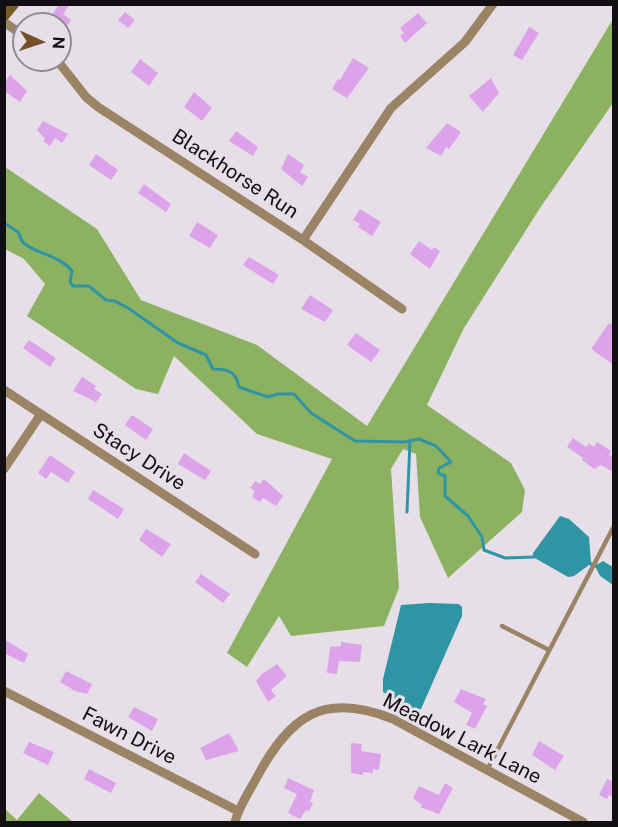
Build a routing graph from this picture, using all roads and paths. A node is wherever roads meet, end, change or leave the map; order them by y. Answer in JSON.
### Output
{"nodes":[{"id":1,"x":13,"y":4,"type":"edge"},
{"id":2,"x":494,"y":4,"type":"edge"},
{"id":3,"x":4,"y":15,"type":"edge"},
{"id":4,"x":66,"y":72,"type":"edge"},
{"id":5,"x":303,"y":240,"type":"junction"},
{"id":6,"x":402,"y":309,"type":"dead end"},
{"id":7,"x":4,"y":390,"type":"edge"},
{"id":8,"x":41,"y":414,"type":"junction"},
{"id":9,"x":4,"y":470,"type":"edge"},
{"id":10,"x":614,"y":526,"type":"edge"},
{"id":11,"x":255,"y":554,"type":"dead end"},
{"id":12,"x":502,"y":626,"type":"dead end"},
{"id":13,"x":549,"y":650,"type":"junction"},
{"id":14,"x":4,"y":692,"type":"edge"},
{"id":15,"x":487,"y":770,"type":"junction"},
{"id":16,"x":238,"y":811,"type":"junction"},
{"id":17,"x":235,"y":822,"type":"edge"},
{"id":18,"x":583,"y":822,"type":"edge"}],
"edges":[{"from":1,"to":3,"type":"street"},
{"from":2,"to":5,"type":"street"},
{"from":4,"to":5,"type":"street","name":"Blackhorse Run"},
{"from":5,"to":6,"type":"street","name":"Blackhorse Run"},
{"from":7,"to":8,"type":"street","name":"Stacy Drive"},
{"from":8,"to":9,"type":"street"},
{"from":8,"to":11,"type":"street","name":"Stacy Drive"},
{"from":10,"to":13,"type":"lane"},
{"from":12,"to":13,"type":"lane"},
{"from":13,"to":15,"type":"lane"},
{"from":14,"to":16,"type":"street","name":"Fawn Drive"},
{"from":15,"to":16,"type":"street","name":"Meadow Lark Lane"},
{"from":15,"to":18,"type":"street","name":"Meadow Lark Lane"},
{"from":16,"to":17,"type":"street","name":"Meadow Lark Lane"}]}
